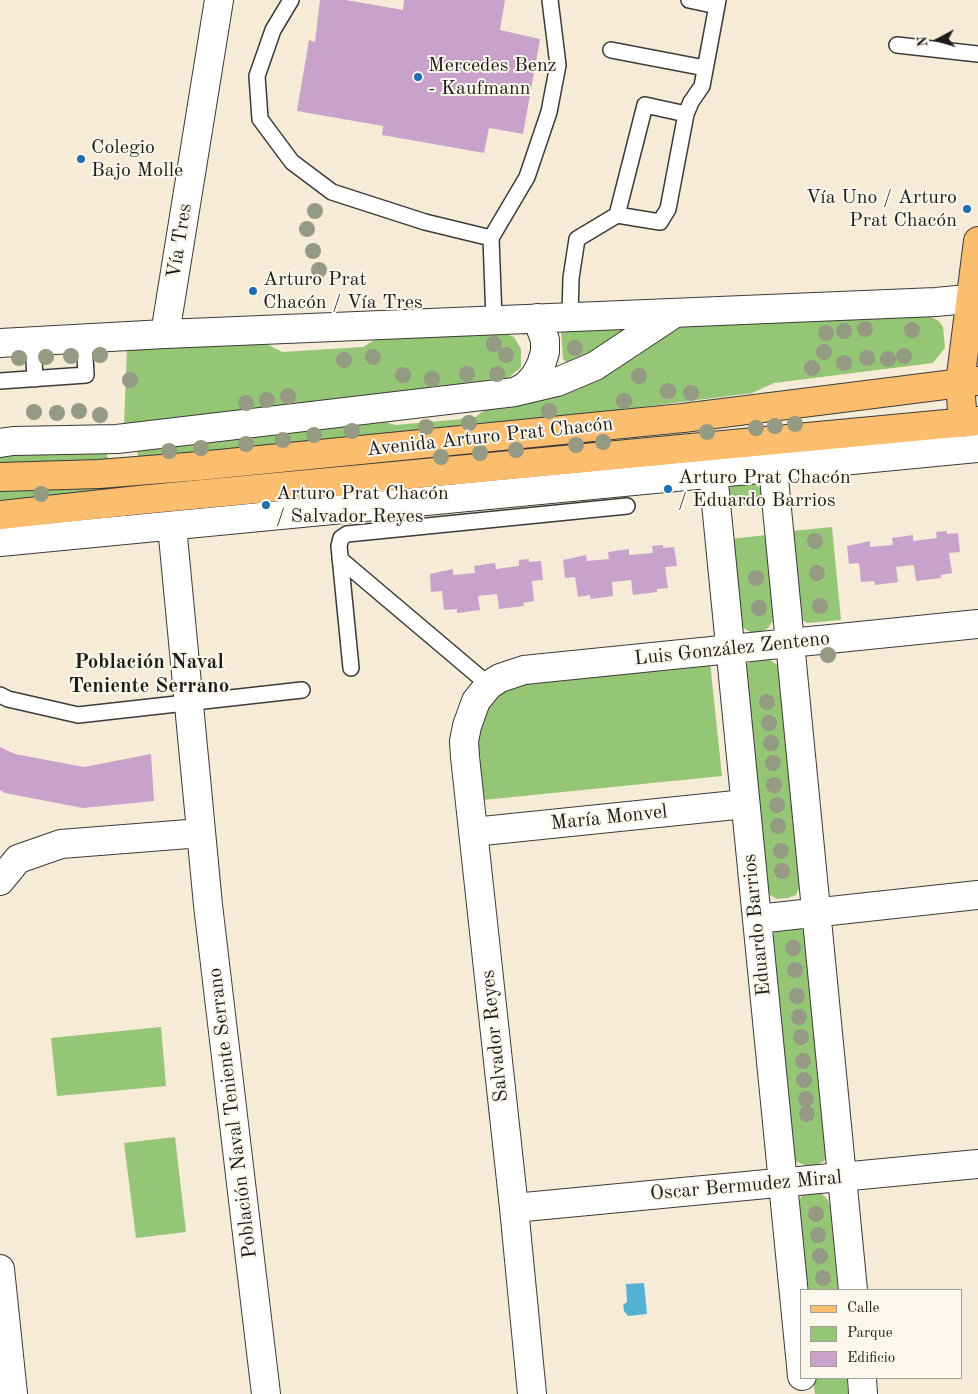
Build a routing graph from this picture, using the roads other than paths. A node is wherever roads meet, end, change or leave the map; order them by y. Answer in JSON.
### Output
{"nodes":[{"id":1,"x":219,"y":0,"type":"edge"},
{"id":2,"x":291,"y":0,"type":"edge"},
{"id":3,"x":550,"y":0,"type":"edge"},
{"id":4,"x":689,"y":0,"type":"edge"},
{"id":5,"x":717,"y":3,"type":"edge"},
{"id":6,"x":897,"y":45,"type":"dead end"},
{"id":7,"x":611,"y":50,"type":"dead end"},
{"id":8,"x":978,"y":54,"type":"edge"},
{"id":9,"x":705,"y":68,"type":"junction"},
{"id":10,"x":686,"y":114,"type":"junction"},
{"id":11,"x":617,"y":215,"type":"junction"},
{"id":12,"x":491,"y":238,"type":"junction"},
{"id":13,"x":978,"y":241,"type":"edge"},
{"id":14,"x":974,"y":298,"type":"edge"},
{"id":15,"x":677,"y":312,"type":"junction"},
{"id":16,"x":570,"y":317,"type":"junction"},
{"id":17,"x":537,"y":318,"type":"junction"},
{"id":18,"x":494,"y":320,"type":"junction"},
{"id":19,"x":165,"y":334,"type":"junction"},
{"id":20,"x":84,"y":338,"type":"junction"},
{"id":21,"x":33,"y":341,"type":"junction"},
{"id":22,"x":0,"y":343,"type":"edge"},
{"id":23,"x":35,"y":379,"type":"junction"},
{"id":24,"x":0,"y":381,"type":"edge"},
{"id":25,"x":969,"y":382,"type":"edge"},
{"id":26,"x":515,"y":392,"type":"junction"},
{"id":27,"x":971,"y":435,"type":"edge"},
{"id":28,"x":0,"y":443,"type":"edge"},
{"id":29,"x":773,"y":468,"type":"junction"},
{"id":30,"x":713,"y":473,"type":"junction"},
{"id":31,"x":0,"y":477,"type":"edge"},
{"id":32,"x":626,"y":506,"type":"dead end"},
{"id":33,"x":0,"y":515,"type":"edge"},
{"id":34,"x":172,"y":526,"type":"junction"},
{"id":35,"x":0,"y":542,"type":"edge"},
{"id":36,"x":340,"y":559,"type":"junction"},
{"id":37,"x":978,"y":624,"type":"edge"},
{"id":38,"x":790,"y":643,"type":"junction"},
{"id":39,"x":730,"y":649,"type":"junction"},
{"id":40,"x":351,"y":668,"type":"dead end"},
{"id":41,"x":489,"y":685,"type":"junction"},
{"id":42,"x":302,"y":690,"type":"dead end"},
{"id":43,"x":0,"y":695,"type":"edge"},
{"id":44,"x":188,"y":703,"type":"junction"},
{"id":45,"x":745,"y":804,"type":"junction"},
{"id":46,"x":473,"y":832,"type":"junction"},
{"id":47,"x":200,"y":833,"type":"junction"},
{"id":48,"x":0,"y":881,"type":"edge"},
{"id":49,"x":978,"y":895,"type":"edge"},
{"id":50,"x":817,"y":912,"type":"junction"},
{"id":51,"x":757,"y":919,"type":"junction"},
{"id":52,"x":978,"y":1164,"type":"edge"},
{"id":53,"x":842,"y":1177,"type":"junction"},
{"id":54,"x":784,"y":1182,"type":"junction"},
{"id":55,"x":514,"y":1208,"type":"junction"},
{"id":56,"x":0,"y":1269,"type":"edge"},
{"id":57,"x":853,"y":1289,"type":"edge"},
{"id":58,"x":800,"y":1355,"type":"edge"},
{"id":59,"x":802,"y":1379,"type":"edge"},
{"id":60,"x":862,"y":1379,"type":"edge"},
{"id":61,"x":13,"y":1394,"type":"edge"},
{"id":62,"x":266,"y":1394,"type":"edge"},
{"id":63,"x":532,"y":1394,"type":"edge"},
{"id":64,"x":804,"y":1394,"type":"edge"},
{"id":65,"x":863,"y":1394,"type":"edge"}],
"edges":[{"from":1,"to":19,"type":"street","name":"Vía Tres"},
{"from":2,"to":12,"type":"lane"},
{"from":3,"to":12,"type":"lane"},
{"from":4,"to":5,"type":"lane"},
{"from":5,"to":9,"type":"lane"},
{"from":6,"to":8,"type":"lane"},
{"from":7,"to":9,"type":"lane"},
{"from":9,"to":10,"type":"lane"},
{"from":10,"to":11,"type":"lane"},
{"from":10,"to":11,"type":"lane"},
{"from":11,"to":16,"type":"lane"},
{"from":12,"to":18,"type":"lane"},
{"from":13,"to":14,"type":"main road"},
{"from":14,"to":15,"type":"street"},
{"from":14,"to":25,"type":"main road"},
{"from":15,"to":16,"type":"street"},
{"from":15,"to":26,"type":"street","name":"Avenida Arturo Prat Chacón"},
{"from":16,"to":17,"type":"street"},
{"from":17,"to":18,"type":"street"},
{"from":17,"to":26,"type":"street","name":"Avenida Arturo Prat Chacón"},
{"from":18,"to":19,"type":"street"},
{"from":19,"to":20,"type":"street"},
{"from":20,"to":21,"type":"street"},
{"from":20,"to":23,"type":"lane"},
{"from":21,"to":22,"type":"street"},
{"from":21,"to":23,"type":"lane"},
{"from":23,"to":24,"type":"lane"},
{"from":25,"to":27,"type":"main road"},
{"from":25,"to":31,"type":"main road","name":"Avenida Arturo Prat Chacón"},
{"from":26,"to":28,"type":"street","name":"Avenida Arturo Prat Chacón"},
{"from":27,"to":29,"type":"street"},
{"from":27,"to":33,"type":"main road","name":"Avenida Arturo Prat Chacón"},
{"from":29,"to":30,"type":"street"},
{"from":29,"to":38,"type":"street"},
{"from":30,"to":34,"type":"street"},
{"from":30,"to":39,"type":"street","name":"Eduardo Barrios"},
{"from":32,"to":36,"type":"lane"},
{"from":34,"to":35,"type":"street"},
{"from":34,"to":44,"type":"street","name":"Población Naval Teniente Serrano"},
{"from":36,"to":40,"type":"lane"},
{"from":36,"to":41,"type":"lane"},
{"from":37,"to":38,"type":"street","name":"Luis González Zenteno"},
{"from":38,"to":39,"type":"street","name":"Luis González Zenteno"},
{"from":38,"to":50,"type":"street"},
{"from":39,"to":41,"type":"street","name":"Luis González Zenteno"},
{"from":39,"to":45,"type":"street","name":"Eduardo Barrios"},
{"from":41,"to":46,"type":"street","name":"Salvador Reyes"},
{"from":42,"to":44,"type":"lane"},
{"from":43,"to":44,"type":"lane"},
{"from":44,"to":47,"type":"street","name":"Población Naval Teniente Serrano"},
{"from":45,"to":46,"type":"street","name":"María Monvel"},
{"from":45,"to":51,"type":"street","name":"Eduardo Barrios"},
{"from":46,"to":55,"type":"street","name":"Salvador Reyes"},
{"from":47,"to":48,"type":"street"},
{"from":47,"to":62,"type":"street","name":"Población Naval Teniente Serrano"},
{"from":49,"to":50,"type":"street"},
{"from":50,"to":51,"type":"street"},
{"from":50,"to":53,"type":"street"},
{"from":51,"to":54,"type":"street","name":"Eduardo Barrios"},
{"from":52,"to":53,"type":"street","name":"Oscar Bermudez Miral"},
{"from":53,"to":54,"type":"street","name":"Oscar Bermudez Miral"},
{"from":53,"to":57,"type":"street"},
{"from":54,"to":55,"type":"street","name":"Oscar Bermudez Miral"},
{"from":54,"to":58,"type":"street","name":"Eduardo Barrios"},
{"from":55,"to":63,"type":"street","name":"Salvador Reyes"},
{"from":56,"to":61,"type":"street"},
{"from":59,"to":64,"type":"street","name":"Eduardo Barrios"},
{"from":60,"to":65,"type":"street"}]}
